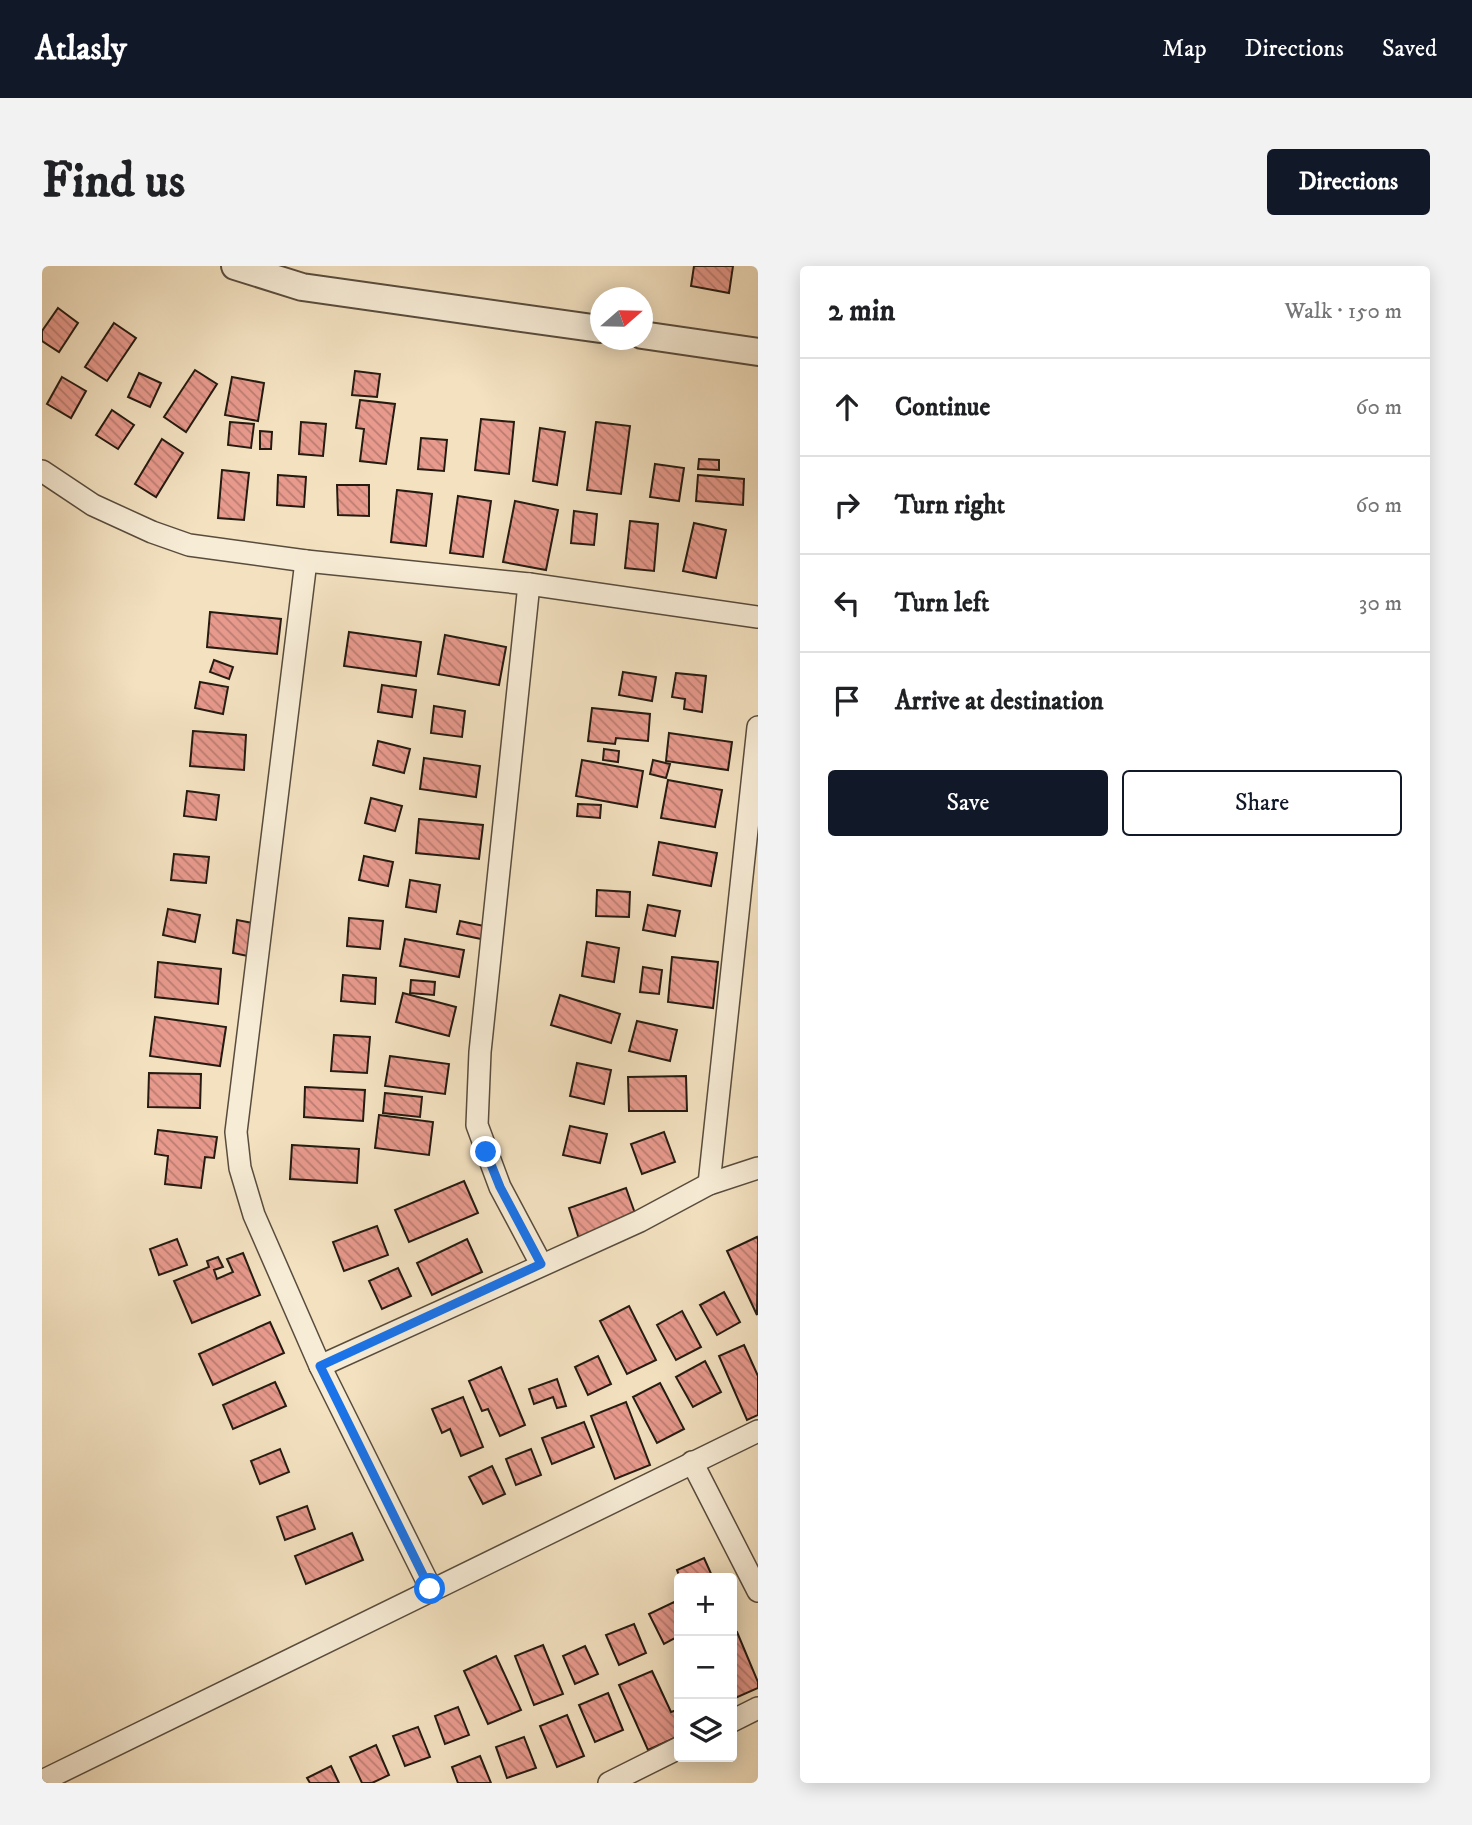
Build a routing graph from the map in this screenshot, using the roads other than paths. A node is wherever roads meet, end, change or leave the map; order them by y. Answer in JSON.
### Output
{"nodes":[{"id":1,"x":235,"y":266,"type":"edge"},
{"id":2,"x":590,"y":329,"type":"edge"},
{"id":3,"x":653,"y":337,"type":"edge"},
{"id":4,"x":758,"y":352,"type":"edge"},
{"id":5,"x":42,"y":471,"type":"edge"},
{"id":6,"x":306,"y":561,"type":"junction"},
{"id":7,"x":529,"y":584,"type":"junction"},
{"id":8,"x":758,"y":617,"type":"edge"},
{"id":9,"x":758,"y":727,"type":"edge"},
{"id":10,"x":758,"y":1168,"type":"edge"},
{"id":11,"x":709,"y":1184,"type":"junction"},
{"id":12,"x":541,"y":1264,"type":"junction"},
{"id":13,"x":320,"y":1366,"type":"junction"},
{"id":14,"x":758,"y":1432,"type":"edge"},
{"id":15,"x":692,"y":1462,"type":"junction"},
{"id":16,"x":430,"y":1589,"type":"junction"},
{"id":17,"x":758,"y":1591,"type":"edge"},
{"id":18,"x":758,"y":1708,"type":"edge"},
{"id":19,"x":737,"y":1718,"type":"edge"},
{"id":20,"x":674,"y":1750,"type":"edge"},
{"id":21,"x":42,"y":1781,"type":"edge"},
{"id":22,"x":609,"y":1783,"type":"edge"}],
"edges":[{"from":1,"to":2,"type":"street"},
{"from":3,"to":4,"type":"street"},
{"from":5,"to":6,"type":"street"},
{"from":6,"to":7,"type":"street"},
{"from":6,"to":13,"type":"street"},
{"from":7,"to":8,"type":"street"},
{"from":7,"to":12,"type":"street"},
{"from":9,"to":11,"type":"street"},
{"from":10,"to":11,"type":"street"},
{"from":11,"to":12,"type":"street"},
{"from":12,"to":13,"type":"street"},
{"from":13,"to":16,"type":"street"},
{"from":14,"to":15,"type":"street"},
{"from":15,"to":16,"type":"street"},
{"from":15,"to":17,"type":"street"},
{"from":16,"to":21,"type":"street"},
{"from":18,"to":19,"type":"street"},
{"from":20,"to":22,"type":"street"}]}
